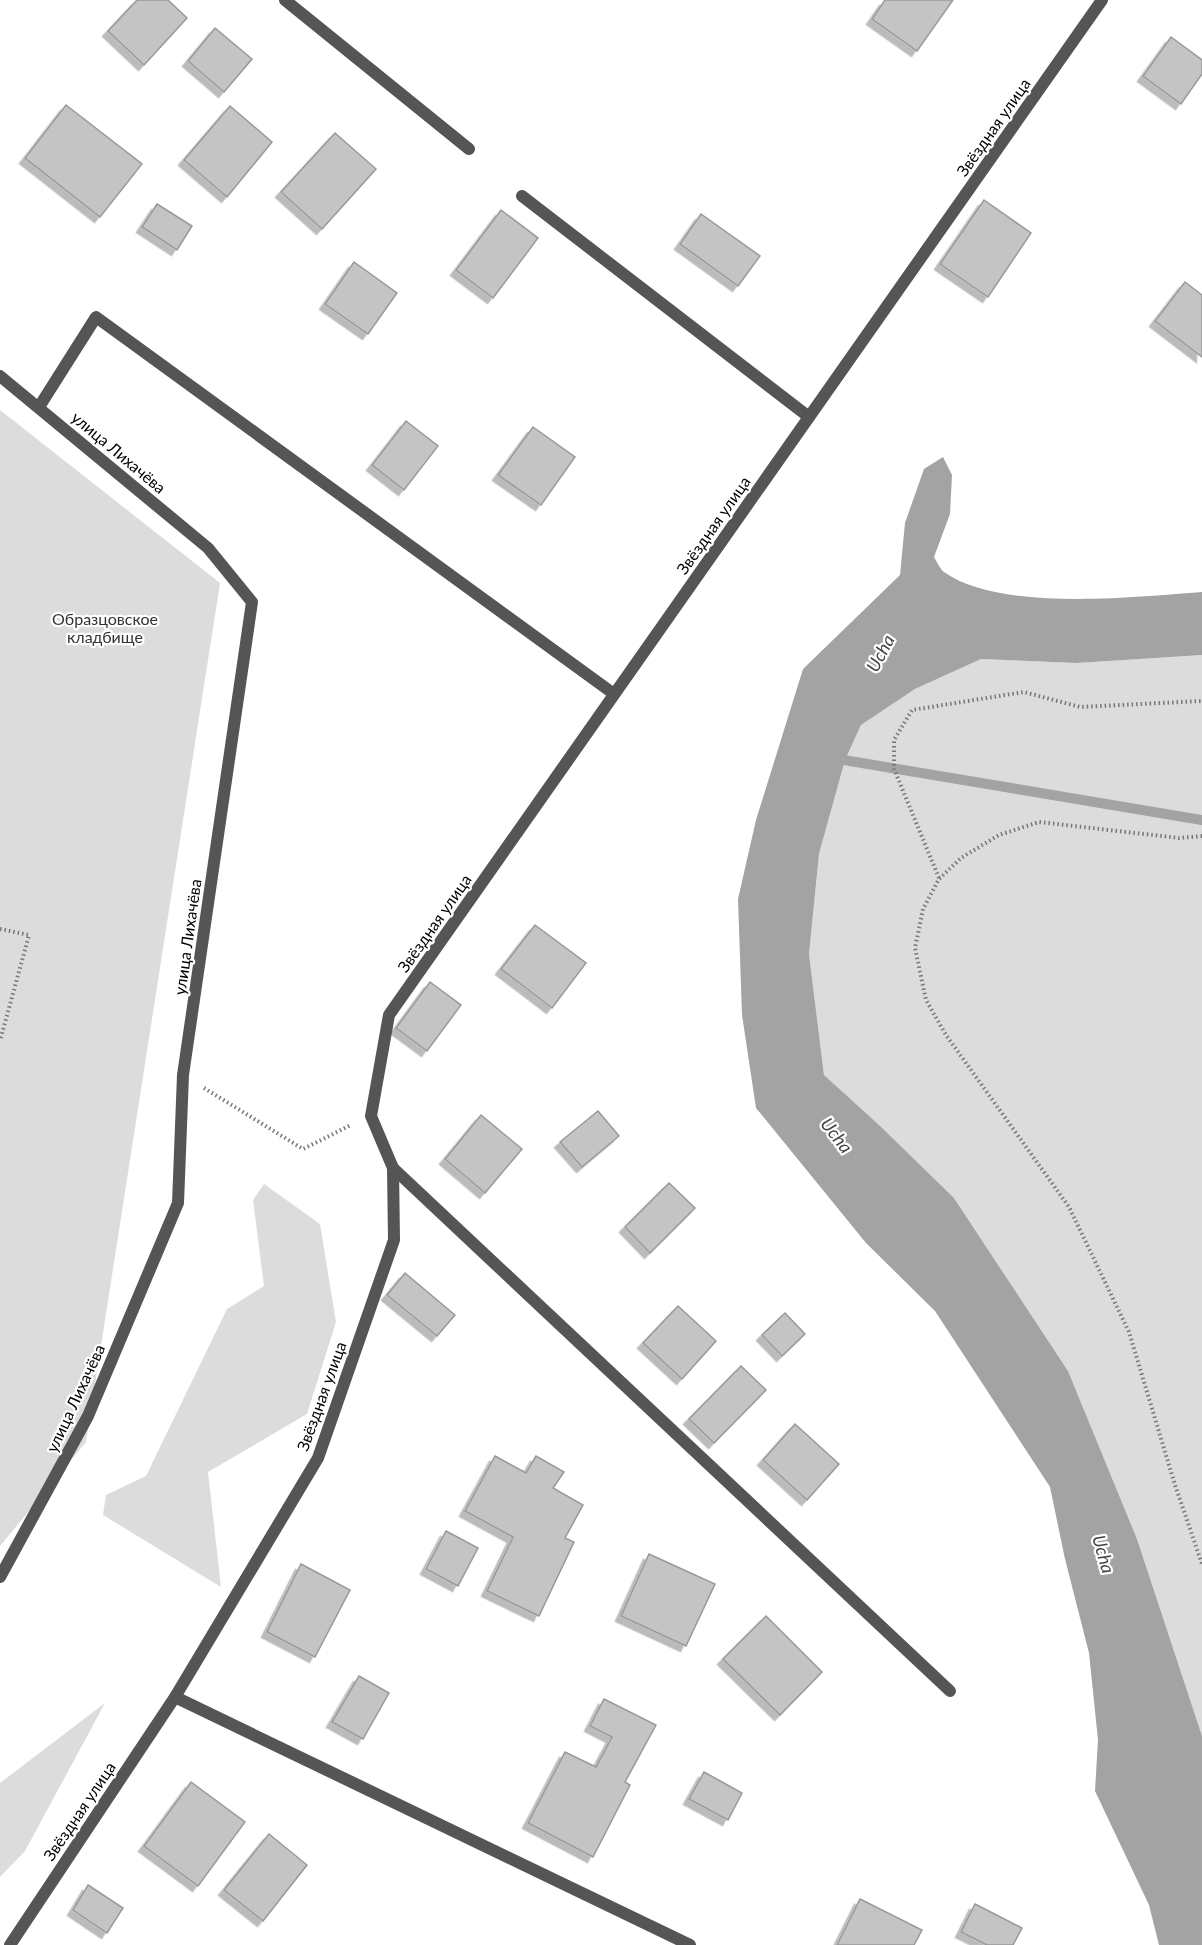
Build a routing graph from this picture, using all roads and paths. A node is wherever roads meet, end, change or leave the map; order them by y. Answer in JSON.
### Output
{"nodes":[{"id":1,"x":285,"y":0,"type":"edge"},
{"id":2,"x":1102,"y":0,"type":"edge"},
{"id":3,"x":469,"y":149,"type":"dead end"},
{"id":4,"x":522,"y":196,"type":"dead end"},
{"id":5,"x":0,"y":376,"type":"edge"},
{"id":6,"x":39,"y":407,"type":"junction"},
{"id":7,"x":809,"y":417,"type":"junction"},
{"id":8,"x":614,"y":694,"type":"junction"},
{"id":9,"x":1202,"y":701,"type":"edge"},
{"id":10,"x":1202,"y":836,"type":"edge"},
{"id":11,"x":939,"y":879,"type":"junction"},
{"id":12,"x":0,"y":928,"type":"edge"},
{"id":13,"x":0,"y":1041,"type":"edge"},
{"id":14,"x":183,"y":1075,"type":"junction"},
{"id":15,"x":371,"y":1116,"type":"junction"},
{"id":16,"x":393,"y":1168,"type":"junction"},
{"id":17,"x":1202,"y":1564,"type":"edge"},
{"id":18,"x":0,"y":1577,"type":"edge"},
{"id":19,"x":950,"y":1691,"type":"dead end"},
{"id":20,"x":175,"y":1696,"type":"junction"},
{"id":21,"x":10,"y":1945,"type":"edge"},
{"id":22,"x":690,"y":1945,"type":"edge"}],
"edges":[{"from":1,"to":3,"type":"street"},
{"from":2,"to":7,"type":"street","name":"Звёздная улица"},
{"from":4,"to":7,"type":"street"},
{"from":5,"to":6,"type":"street","name":"улица Лихачёва"},
{"from":6,"to":8,"type":"street"},
{"from":6,"to":14,"type":"street","name":"улица Лихачёва"},
{"from":7,"to":8,"type":"street","name":"Звёздная улица"},
{"from":8,"to":15,"type":"street","name":"Звёздная улица"},
{"from":9,"to":11,"type":"path"},
{"from":10,"to":11,"type":"path"},
{"from":11,"to":17,"type":"path"},
{"from":12,"to":13,"type":"path"},
{"from":14,"to":15,"type":"path"},
{"from":14,"to":18,"type":"street","name":"улица Лихачёва"},
{"from":15,"to":16,"type":"street","name":"Звёздная улица"},
{"from":16,"to":19,"type":"street"},
{"from":16,"to":20,"type":"street","name":"Звёздная улица"},
{"from":20,"to":21,"type":"street","name":"Звёздная улица"},
{"from":20,"to":22,"type":"street"}]}
